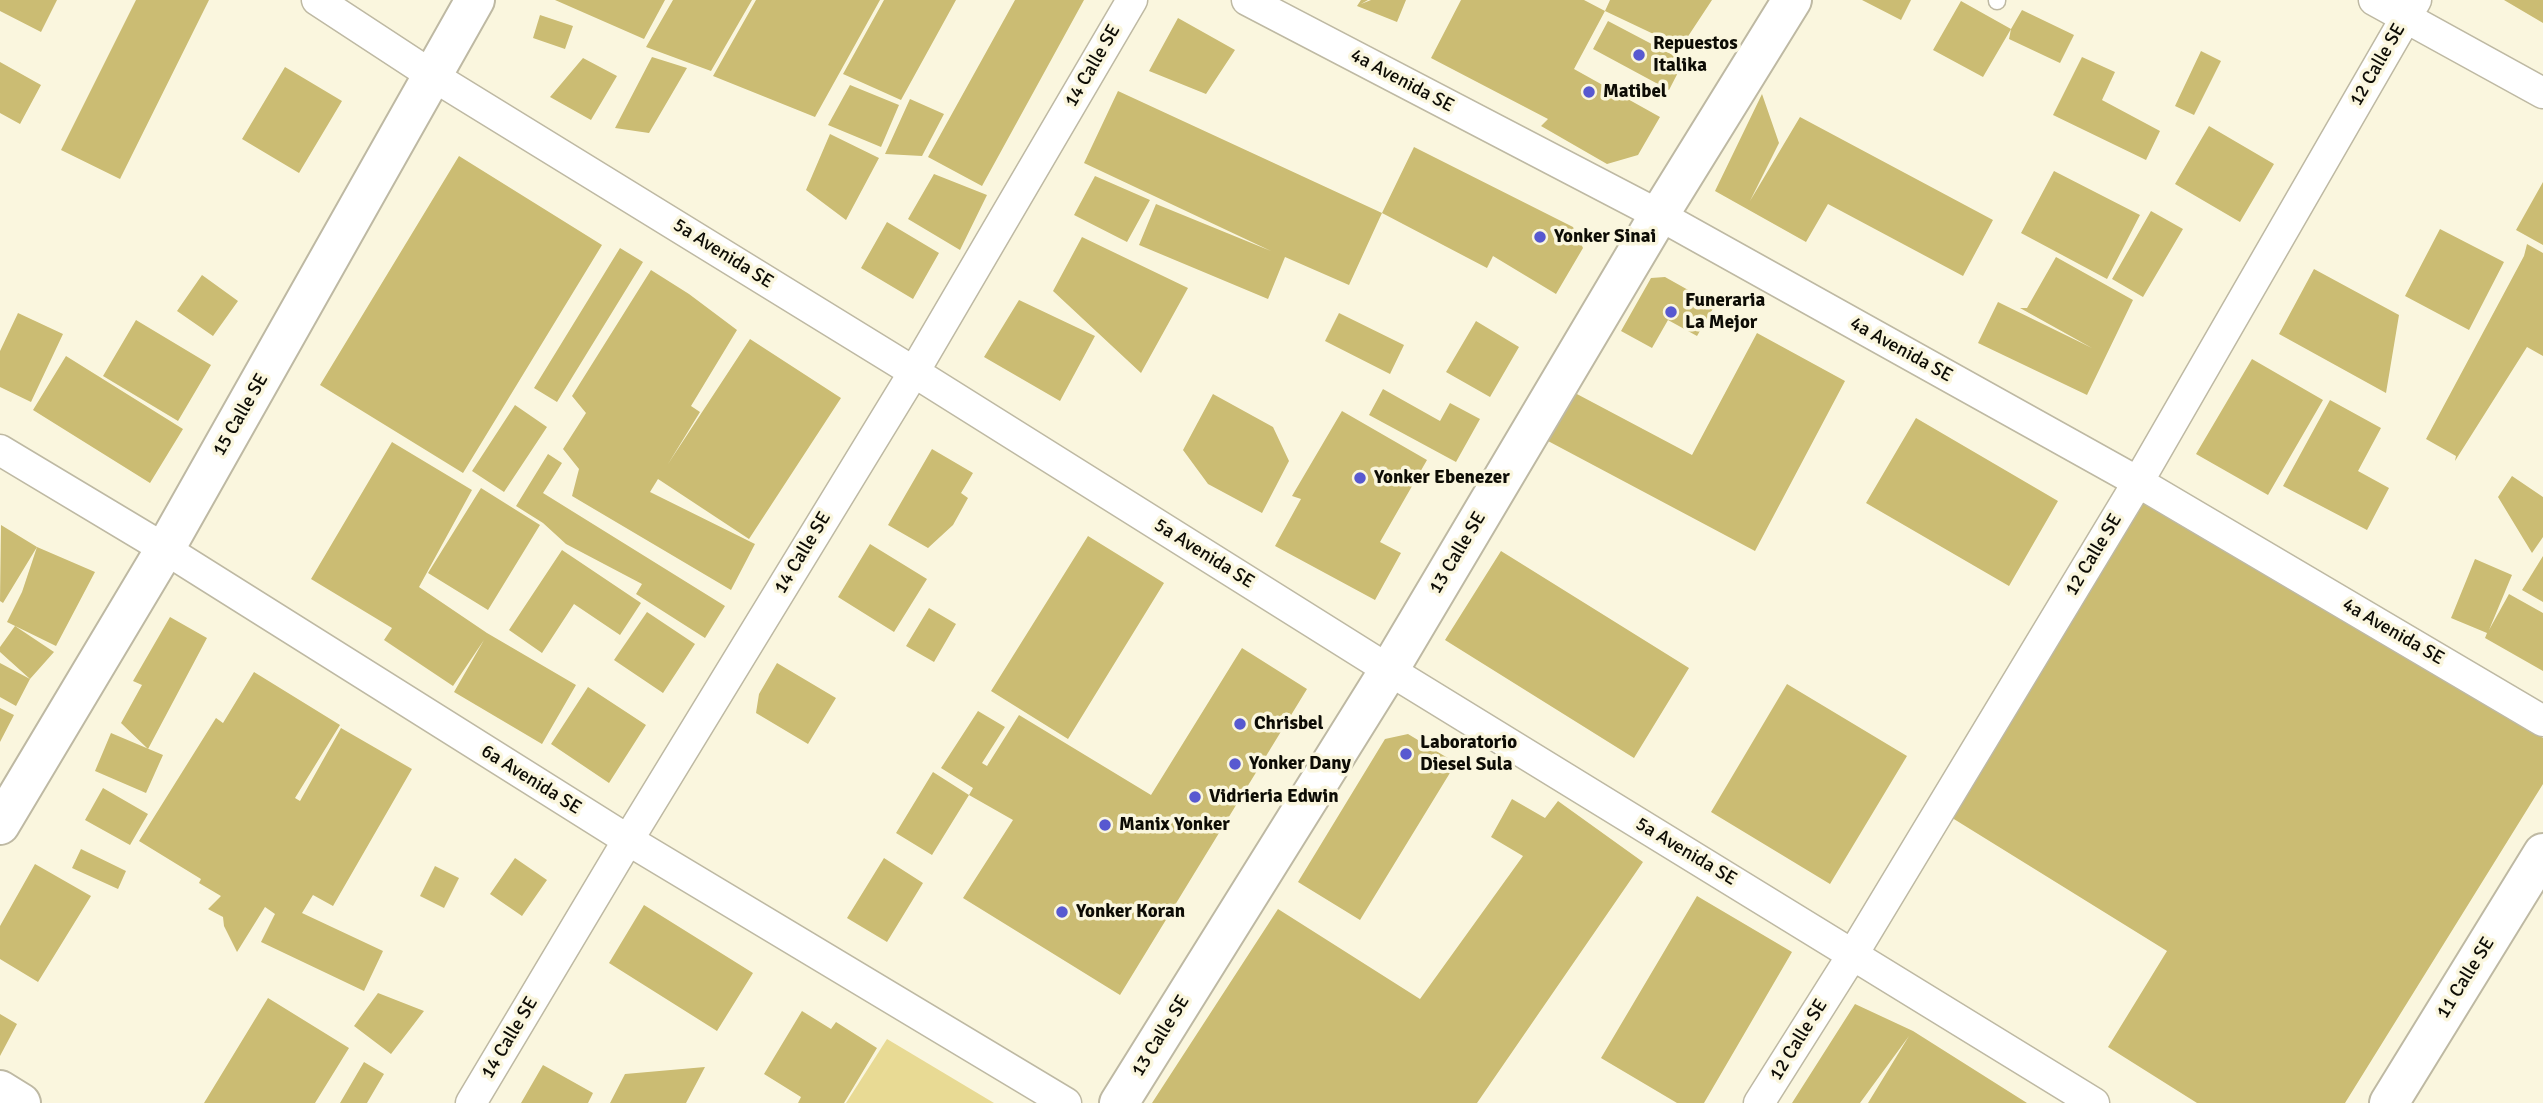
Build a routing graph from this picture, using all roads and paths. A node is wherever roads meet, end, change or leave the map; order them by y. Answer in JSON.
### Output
{"nodes":[{"id":1,"x":317,"y":0,"type":"edge"},
{"id":2,"x":475,"y":0,"type":"edge"},
{"id":3,"x":1132,"y":0,"type":"edge"},
{"id":4,"x":1247,"y":0,"type":"edge"},
{"id":5,"x":1792,"y":0,"type":"edge"},
{"id":6,"x":2374,"y":0,"type":"edge"},
{"id":7,"x":2411,"y":9,"type":"edge"},
{"id":8,"x":433,"y":76,"type":"junction"},
{"id":9,"x":2543,"y":93,"type":"edge"},
{"id":10,"x":1659,"y":215,"type":"junction"},
{"id":11,"x":914,"y":372,"type":"junction"},
{"id":12,"x":0,"y":450,"type":"edge"},
{"id":13,"x":2138,"y":482,"type":"junction"},
{"id":14,"x":165,"y":549,"type":"junction"},
{"id":15,"x":1389,"y":670,"type":"junction"},
{"id":16,"x":2543,"y":721,"type":"edge"},
{"id":17,"x":0,"y":825,"type":"edge"},
{"id":18,"x":628,"y":840,"type":"junction"},
{"id":19,"x":2543,"y":853,"type":"edge"},
{"id":20,"x":1853,"y":954,"type":"junction"},
{"id":21,"x":0,"y":1090,"type":"edge"},
{"id":22,"x":21,"y":1103,"type":"edge"},
{"id":23,"x":471,"y":1103,"type":"edge"},
{"id":24,"x":1066,"y":1103,"type":"edge"},
{"id":25,"x":1119,"y":1103,"type":"edge"},
{"id":26,"x":1759,"y":1103,"type":"edge"},
{"id":27,"x":2094,"y":1103,"type":"edge"},
{"id":28,"x":2389,"y":1103,"type":"edge"}],
"edges":[{"from":1,"to":8,"type":"street","name":"5a Avenida SE"},
{"from":2,"to":8,"type":"street","name":"15 Calle SE"},
{"from":3,"to":11,"type":"street","name":"14 Calle SE"},
{"from":4,"to":10,"type":"street","name":"4a Avenida SE"},
{"from":5,"to":10,"type":"street","name":"13 Calle SE"},
{"from":6,"to":7,"type":"street"},
{"from":7,"to":9,"type":"street"},
{"from":7,"to":13,"type":"street","name":"12 Calle SE"},
{"from":8,"to":11,"type":"street","name":"5a Avenida SE"},
{"from":8,"to":14,"type":"street","name":"15 Calle SE"},
{"from":10,"to":13,"type":"street","name":"4a Avenida SE"},
{"from":10,"to":15,"type":"street","name":"13 Calle SE"},
{"from":11,"to":15,"type":"street","name":"5a Avenida SE"},
{"from":11,"to":18,"type":"street","name":"14 Calle SE"},
{"from":12,"to":14,"type":"street","name":"6a Avenida SE"},
{"from":13,"to":16,"type":"street","name":"4a Avenida SE"},
{"from":13,"to":20,"type":"street","name":"12 Calle SE"},
{"from":14,"to":17,"type":"street","name":"15 Calle SE"},
{"from":14,"to":18,"type":"street","name":"6a Avenida SE"},
{"from":15,"to":20,"type":"street","name":"5a Avenida SE"},
{"from":15,"to":25,"type":"street","name":"13 Calle SE"},
{"from":18,"to":23,"type":"street","name":"14 Calle SE"},
{"from":18,"to":24,"type":"street","name":"6a Avenida SE"},
{"from":19,"to":28,"type":"street","name":"11 Calle SE"},
{"from":20,"to":26,"type":"street","name":"12 Calle SE"},
{"from":20,"to":27,"type":"street","name":"5a Avenida SE"},
{"from":21,"to":22,"type":"street"}]}
